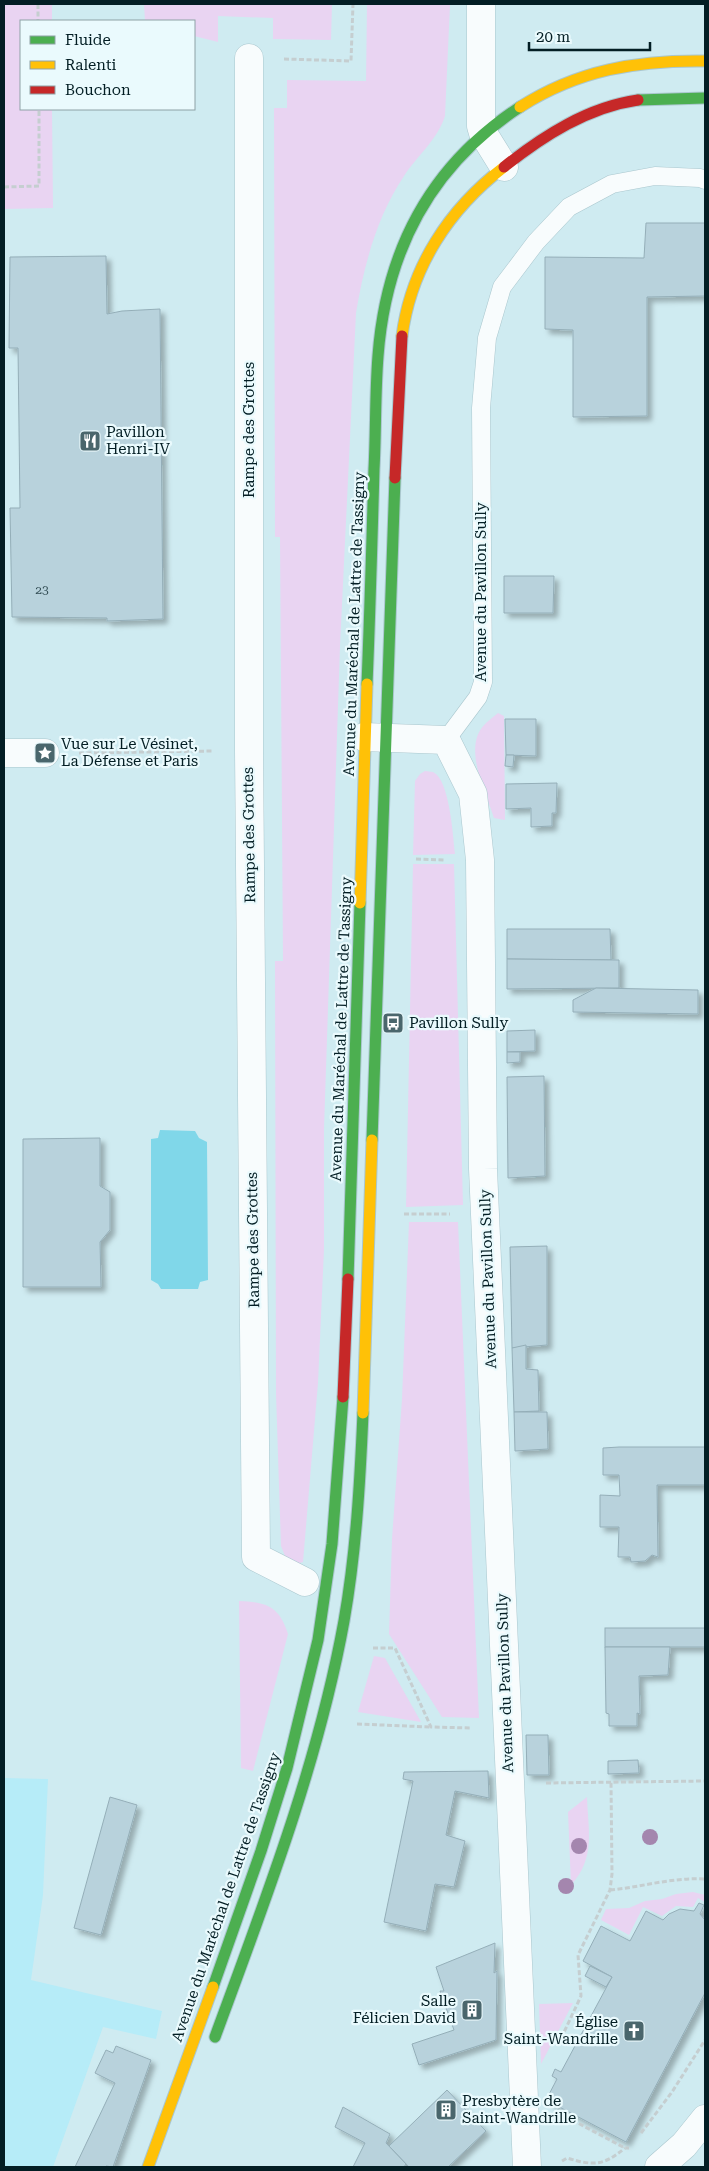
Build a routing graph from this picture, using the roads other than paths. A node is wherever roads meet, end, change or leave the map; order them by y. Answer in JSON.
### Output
{"nodes":[{"id":1,"x":481,"y":4,"type":"edge"},
{"id":2,"x":249,"y":58,"type":"road end"},
{"id":3,"x":705,"y":62,"type":"edge"},
{"id":4,"x":705,"y":98,"type":"edge"},
{"id":5,"x":483,"y":133,"type":"junction"},
{"id":6,"x":504,"y":167,"type":"junction"},
{"id":7,"x":705,"y":180,"type":"edge"},
{"id":8,"x":375,"y":738,"type":"junction"},
{"id":9,"x":446,"y":740,"type":"junction"},
{"id":10,"x":4,"y":753,"type":"edge"},
{"id":11,"x":45,"y":753,"type":"road end"},
{"id":12,"x":305,"y":1582,"type":"dead end"},
{"id":13,"x":210,"y":2051,"type":"dead end"},
{"id":14,"x":705,"y":2120,"type":"edge"},
{"id":15,"x":148,"y":2167,"type":"edge"},
{"id":16,"x":527,"y":2167,"type":"edge"},
{"id":17,"x":659,"y":2167,"type":"edge"}],
"edges":[{"from":1,"to":5,"type":"street"},
{"from":2,"to":12,"type":"street","name":"Rampe des Grottes"},
{"from":3,"to":5,"type":"main road","name":"Avenue du Maréchal de Lattre de Tassigny"},
{"from":4,"to":6,"type":"main road","name":"Avenue du Maréchal de Lattre de Tassigny"},
{"from":5,"to":6,"type":"street"},
{"from":5,"to":8,"type":"main road","name":"Avenue du Maréchal de Lattre de Tassigny"},
{"from":6,"to":8,"type":"main road","name":"Avenue du Maréchal de Lattre de Tassigny"},
{"from":7,"to":9,"type":"lane","name":"Avenue du Pavillon Sully"},
{"from":8,"to":9,"type":"street"},
{"from":8,"to":13,"type":"main road","name":"Avenue du Maréchal de Lattre de Tassigny"},
{"from":8,"to":15,"type":"main road","name":"Avenue du Maréchal de Lattre de Tassigny"},
{"from":9,"to":16,"type":"street","name":"Avenue du Pavillon Sully"},
{"from":10,"to":11,"type":"street"},
{"from":14,"to":17,"type":"street"}]}
